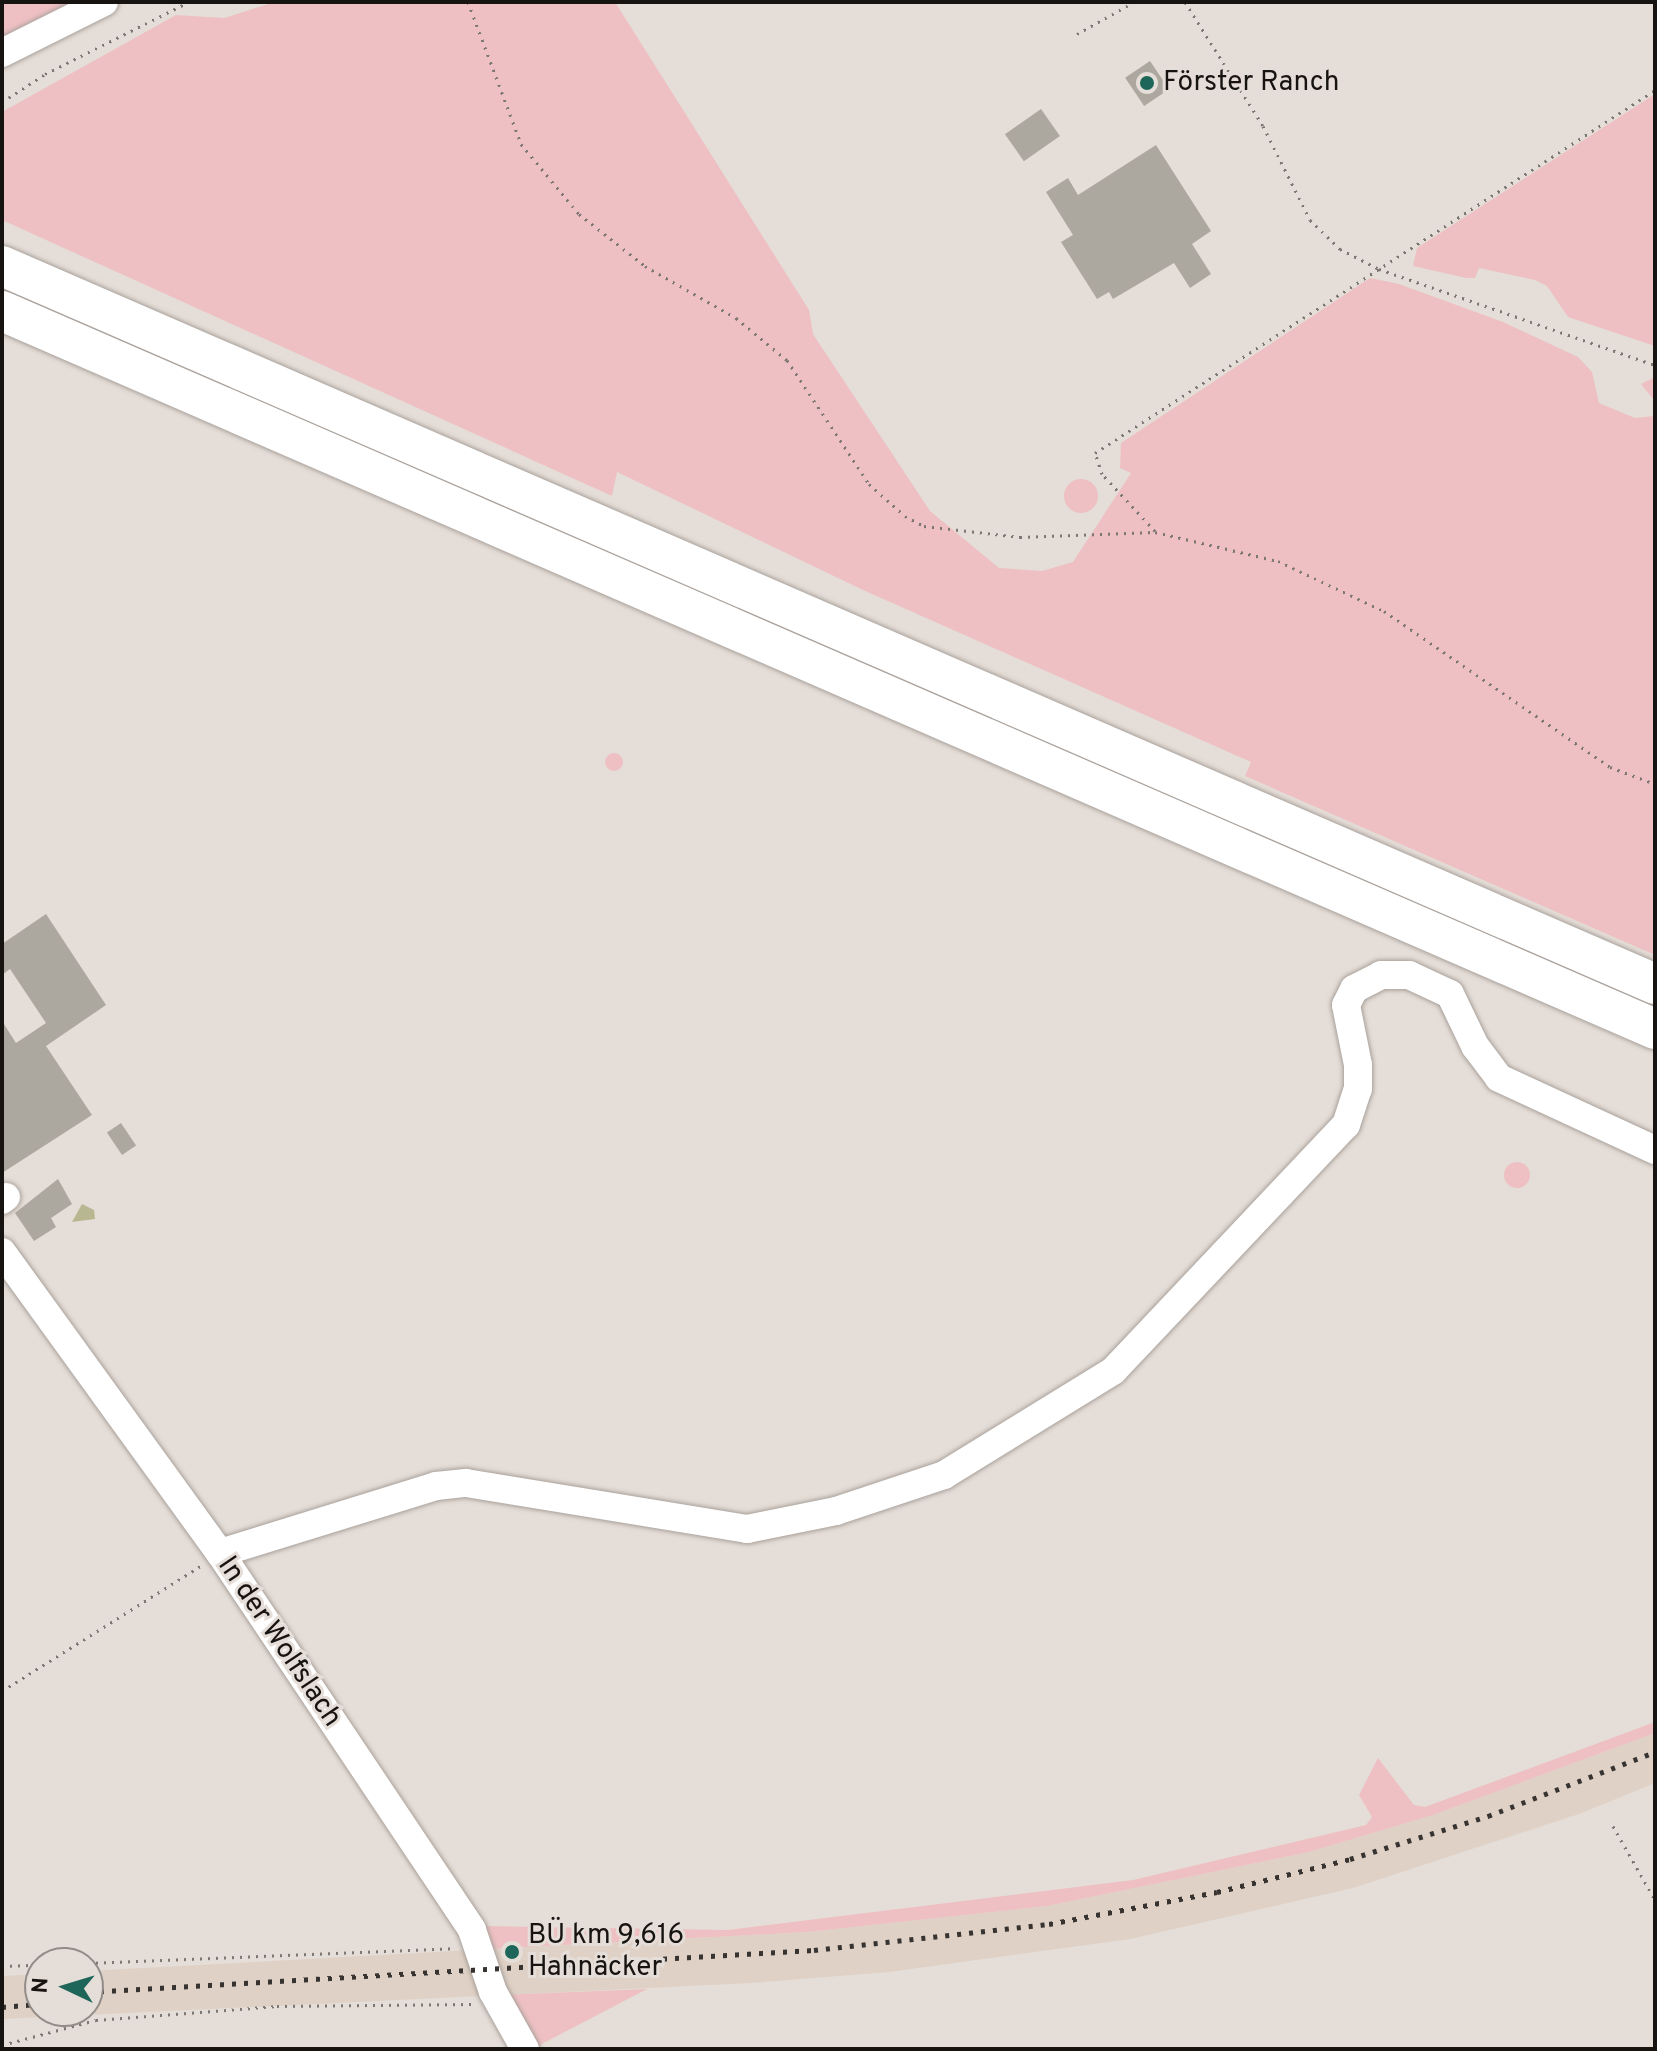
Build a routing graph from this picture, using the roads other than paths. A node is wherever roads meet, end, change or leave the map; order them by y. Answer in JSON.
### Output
{"nodes":[{"id":1,"x":104,"y":2,"type":"edge"},
{"id":2,"x":2,"y":53,"type":"edge"},
{"id":3,"x":2,"y":266,"type":"edge"},
{"id":4,"x":2,"y":311,"type":"edge"},
{"id":5,"x":1655,"y":984,"type":"edge"},
{"id":6,"x":1655,"y":1029,"type":"edge"},
{"id":7,"x":1655,"y":1150,"type":"edge"},
{"id":8,"x":2,"y":1252,"type":"edge"},
{"id":9,"x":220,"y":1553,"type":"junction"},
{"id":10,"x":525,"y":2049,"type":"edge"}],
"edges":[{"from":1,"to":2,"type":"lane"},
{"from":3,"to":5,"type":"highway"},
{"from":4,"to":6,"type":"highway"},
{"from":7,"to":9,"type":"lane"},
{"from":8,"to":9,"type":"lane","name":"In der Wolfslach"},
{"from":9,"to":10,"type":"lane","name":"In der Wolfslach"}]}
